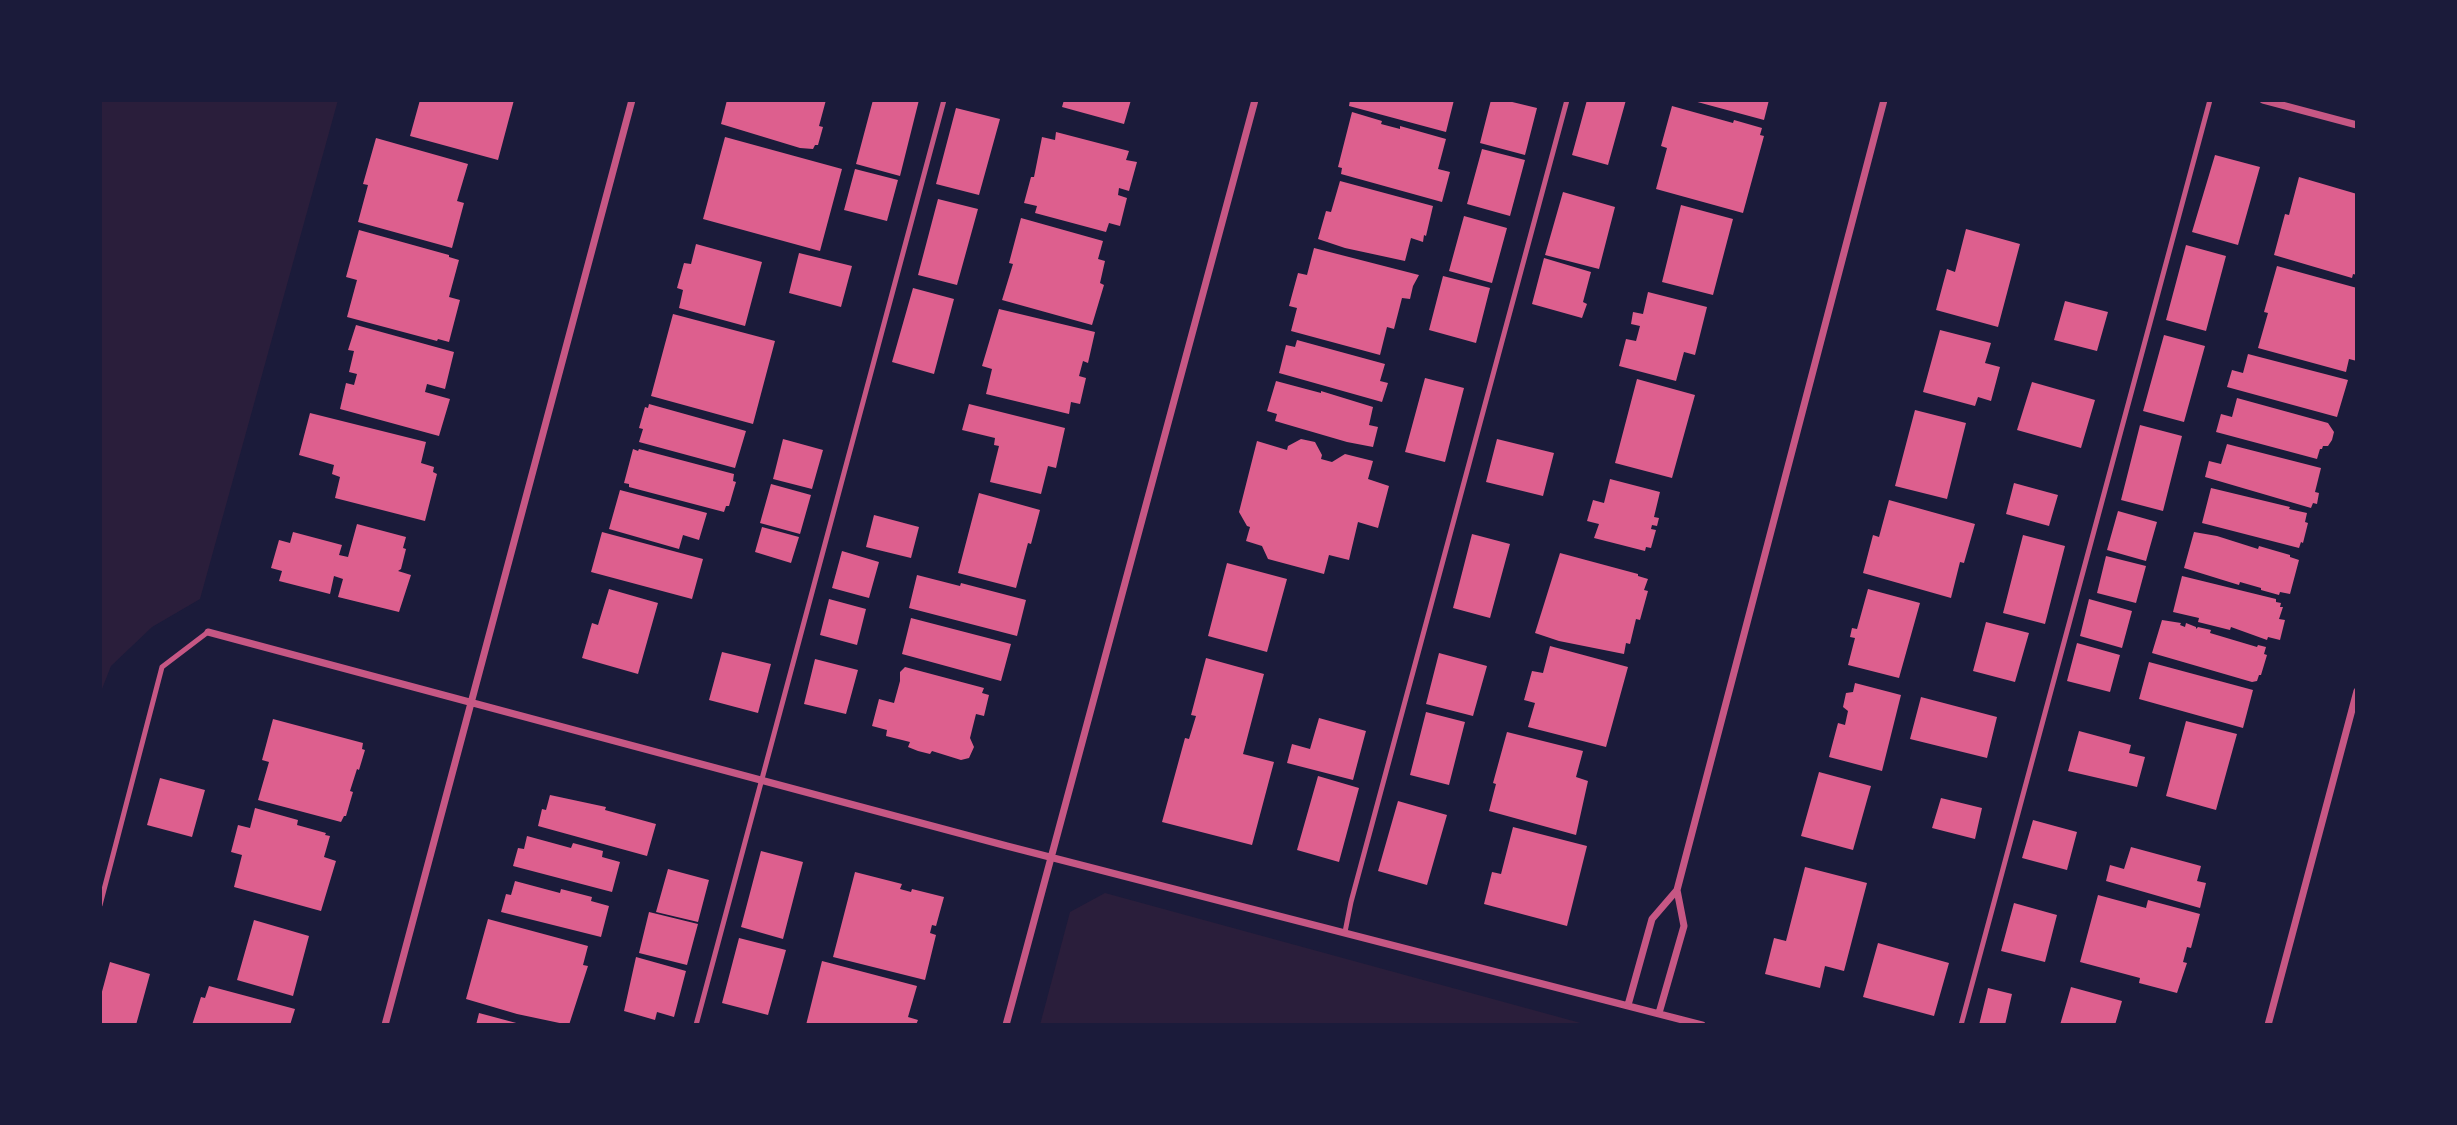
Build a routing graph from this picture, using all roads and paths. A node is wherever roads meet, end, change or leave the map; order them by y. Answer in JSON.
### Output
{"nodes":[{"id":1,"x":632,"y":100,"type":"edge"},
{"id":2,"x":944,"y":100,"type":"edge"},
{"id":3,"x":1255,"y":100,"type":"edge"},
{"id":4,"x":1567,"y":100,"type":"edge"},
{"id":5,"x":1884,"y":100,"type":"edge"},
{"id":6,"x":2210,"y":100,"type":"edge"},
{"id":7,"x":2263,"y":100,"type":"edge"},
{"id":8,"x":2357,"y":125,"type":"edge"},
{"id":9,"x":208,"y":632,"type":"joint"},
{"id":10,"x":2357,"y":691,"type":"edge"},
{"id":11,"x":471,"y":701,"type":"junction"},
{"id":12,"x":761,"y":778,"type":"junction"},
{"id":13,"x":1051,"y":856,"type":"junction"},
{"id":14,"x":1677,"y":890,"type":"junction"},
{"id":15,"x":100,"y":905,"type":"edge"},
{"id":16,"x":1345,"y":932,"type":"junction"},
{"id":17,"x":1628,"y":1005,"type":"junction"},
{"id":18,"x":1659,"y":1013,"type":"junction"},
{"id":19,"x":385,"y":1025,"type":"edge"},
{"id":20,"x":696,"y":1025,"type":"edge"},
{"id":21,"x":1006,"y":1025,"type":"edge"},
{"id":22,"x":1702,"y":1025,"type":"edge"},
{"id":23,"x":1961,"y":1025,"type":"edge"},
{"id":24,"x":2268,"y":1025,"type":"edge"}],
"edges":[{"from":1,"to":11,"type":"street"},
{"from":2,"to":12,"type":"lane"},
{"from":3,"to":13,"type":"street"},
{"from":4,"to":16,"type":"lane"},
{"from":5,"to":14,"type":"street"},
{"from":6,"to":23,"type":"lane"},
{"from":7,"to":8,"type":"street"},
{"from":9,"to":11,"type":"street"},
{"from":9,"to":15,"type":"lane"},
{"from":10,"to":24,"type":"street"},
{"from":11,"to":12,"type":"street"},
{"from":11,"to":19,"type":"street"},
{"from":12,"to":13,"type":"street"},
{"from":12,"to":20,"type":"lane"},
{"from":13,"to":16,"type":"street"},
{"from":13,"to":21,"type":"street"},
{"from":14,"to":17,"type":"street"},
{"from":14,"to":18,"type":"street"},
{"from":16,"to":17,"type":"street"},
{"from":17,"to":18,"type":"street"},
{"from":18,"to":22,"type":"street"}]}
